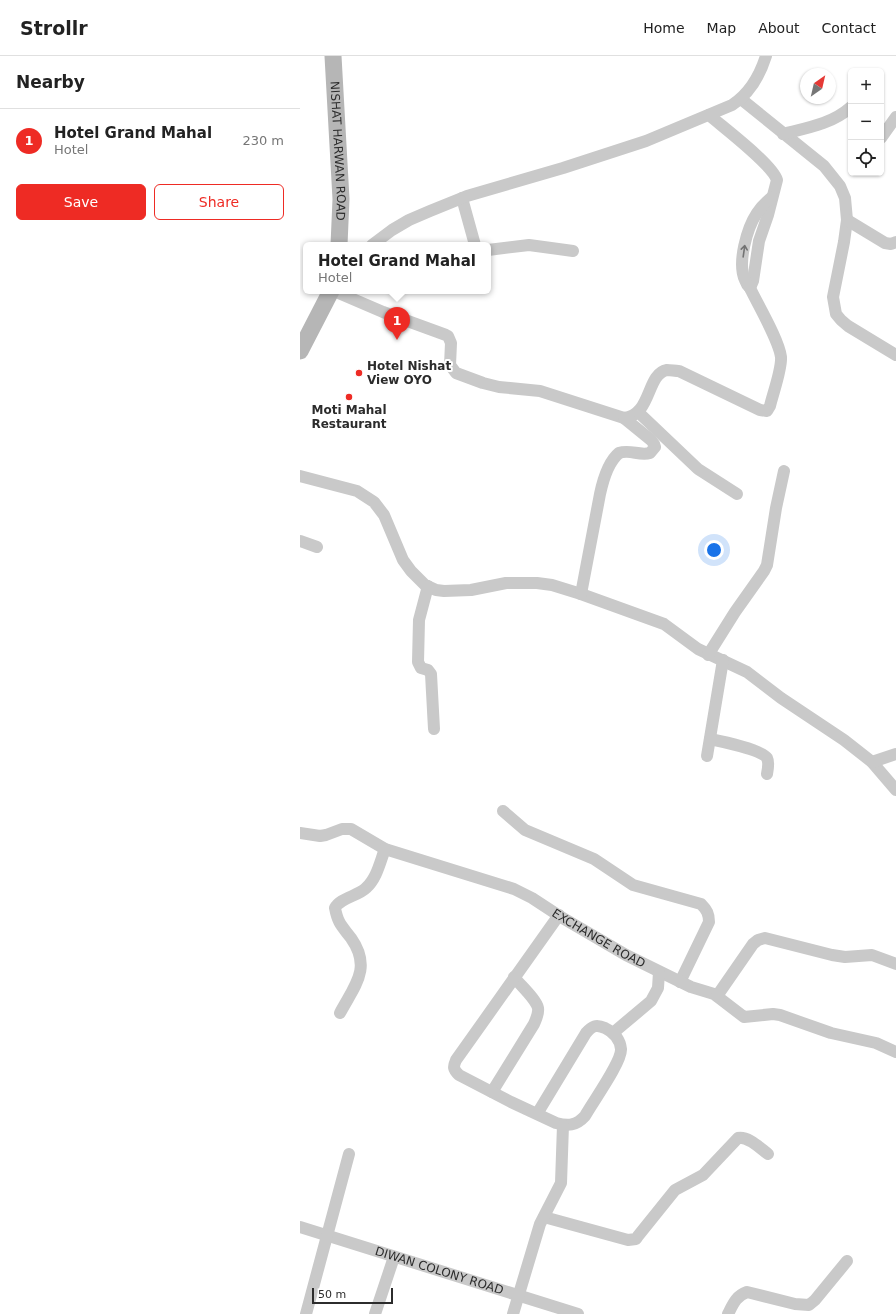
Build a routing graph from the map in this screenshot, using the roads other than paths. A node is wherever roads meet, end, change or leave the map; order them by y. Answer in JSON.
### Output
{"nodes":[{"id":1,"x":333,"y":56,"type":"edge"},
{"id":2,"x":766,"y":56,"type":"edge"},
{"id":3,"x":741,"y":99,"type":"junction"},
{"id":4,"x":848,"y":112,"type":"edge"},
{"id":5,"x":709,"y":115,"type":"junction"},
{"id":6,"x":896,"y":117,"type":"edge"},
{"id":7,"x":783,"y":134,"type":"junction"},
{"id":8,"x":884,"y":134,"type":"edge"},
{"id":9,"x":462,"y":198,"type":"junction"},
{"id":10,"x":847,"y":220,"type":"junction"},
{"id":11,"x":339,"y":242,"type":"edge"},
{"id":12,"x":376,"y":242,"type":"edge"},
{"id":13,"x":474,"y":242,"type":"edge"},
{"id":14,"x":896,"y":242,"type":"edge"},
{"id":15,"x":491,"y":250,"type":"edge"},
{"id":16,"x":573,"y":251,"type":"dead end"},
{"id":17,"x":329,"y":294,"type":"edge"},
{"id":18,"x":341,"y":294,"type":"edge"},
{"id":19,"x":300,"y":352,"type":"edge"},
{"id":20,"x":896,"y":355,"type":"edge"},
{"id":21,"x":638,"y":412,"type":"junction"},
{"id":22,"x":624,"y":418,"type":"junction"},
{"id":23,"x":784,"y":471,"type":"dead end"},
{"id":24,"x":300,"y":476,"type":"edge"},
{"id":25,"x":737,"y":494,"type":"dead end"},
{"id":26,"x":300,"y":541,"type":"edge"},
{"id":27,"x":317,"y":547,"type":"dead end"},
{"id":28,"x":428,"y":586,"type":"junction"},
{"id":29,"x":581,"y":594,"type":"junction"},
{"id":30,"x":708,"y":655,"type":"junction"},
{"id":31,"x":723,"y":660,"type":"junction"},
{"id":32,"x":434,"y":729,"type":"dead end"},
{"id":33,"x":710,"y":739,"type":"junction"},
{"id":34,"x":896,"y":754,"type":"edge"},
{"id":35,"x":707,"y":756,"type":"dead end"},
{"id":36,"x":872,"y":762,"type":"junction"},
{"id":37,"x":768,"y":774,"type":"dead end"},
{"id":38,"x":896,"y":790,"type":"edge"},
{"id":39,"x":503,"y":811,"type":"dead end"},
{"id":40,"x":300,"y":833,"type":"edge"},
{"id":41,"x":385,"y":849,"type":"junction"},
{"id":42,"x":559,"y":915,"type":"junction"},
{"id":43,"x":896,"y":964,"type":"edge"},
{"id":44,"x":659,"y":972,"type":"junction"},
{"id":45,"x":514,"y":977,"type":"junction"},
{"id":46,"x":680,"y":982,"type":"junction"},
{"id":47,"x":717,"y":996,"type":"junction"},
{"id":48,"x":340,"y":1013,"type":"dead end"},
{"id":49,"x":613,"y":1033,"type":"junction"},
{"id":50,"x":896,"y":1052,"type":"edge"},
{"id":51,"x":492,"y":1092,"type":"junction"},
{"id":52,"x":537,"y":1114,"type":"junction"},
{"id":53,"x":563,"y":1125,"type":"junction"},
{"id":54,"x":349,"y":1154,"type":"dead end"},
{"id":55,"x":768,"y":1154,"type":"dead end"},
{"id":56,"x":544,"y":1217,"type":"junction"},
{"id":57,"x":300,"y":1227,"type":"edge"},
{"id":58,"x":328,"y":1236,"type":"junction"},
{"id":59,"x":394,"y":1257,"type":"junction"},
{"id":60,"x":847,"y":1261,"type":"dead end"},
{"id":61,"x":519,"y":1296,"type":"junction"},
{"id":62,"x":306,"y":1314,"type":"edge"},
{"id":63,"x":375,"y":1314,"type":"edge"},
{"id":64,"x":513,"y":1314,"type":"edge"},
{"id":65,"x":578,"y":1314,"type":"edge"},
{"id":66,"x":728,"y":1314,"type":"edge"}],
"edges":[{"from":1,"to":11,"type":"main road","name":"NISHAT HARWAN ROAD"},
{"from":2,"to":3,"type":"street"},
{"from":3,"to":5,"type":"street"},
{"from":3,"to":7,"type":"street"},
{"from":4,"to":7,"type":"street"},
{"from":5,"to":9,"type":"street"},
{"from":5,"to":21,"type":"street"},
{"from":6,"to":8,"type":"street"},
{"from":7,"to":10,"type":"street"},
{"from":9,"to":12,"type":"street"},
{"from":9,"to":13,"type":"street"},
{"from":10,"to":14,"type":"street"},
{"from":10,"to":20,"type":"street"},
{"from":15,"to":16,"type":"street"},
{"from":17,"to":19,"type":"main road"},
{"from":18,"to":22,"type":"street"},
{"from":21,"to":22,"type":"street"},
{"from":21,"to":25,"type":"street"},
{"from":22,"to":29,"type":"street"},
{"from":23,"to":30,"type":"street"},
{"from":24,"to":28,"type":"street"},
{"from":26,"to":27,"type":"street"},
{"from":28,"to":29,"type":"street"},
{"from":28,"to":32,"type":"street"},
{"from":29,"to":30,"type":"street"},
{"from":30,"to":31,"type":"street"},
{"from":31,"to":33,"type":"street"},
{"from":31,"to":36,"type":"street"},
{"from":33,"to":35,"type":"street"},
{"from":33,"to":37,"type":"street"},
{"from":34,"to":36,"type":"street"},
{"from":36,"to":38,"type":"street"},
{"from":39,"to":46,"type":"street"},
{"from":40,"to":41,"type":"street","name":"EXCHANGE ROAD"},
{"from":41,"to":42,"type":"street","name":"EXCHANGE ROAD"},
{"from":41,"to":48,"type":"street"},
{"from":42,"to":44,"type":"street","name":"EXCHANGE ROAD"},
{"from":42,"to":45,"type":"street"},
{"from":43,"to":47,"type":"street"},
{"from":44,"to":46,"type":"street","name":"EXCHANGE ROAD"},
{"from":44,"to":49,"type":"street"},
{"from":45,"to":51,"type":"street"},
{"from":45,"to":51,"type":"street"},
{"from":46,"to":47,"type":"street","name":"EXCHANGE ROAD"},
{"from":47,"to":50,"type":"street","name":"EXCHANGE ROAD"},
{"from":49,"to":52,"type":"street"},
{"from":49,"to":53,"type":"street"},
{"from":51,"to":52,"type":"street"},
{"from":52,"to":53,"type":"street"},
{"from":53,"to":56,"type":"street"},
{"from":54,"to":58,"type":"street"},
{"from":55,"to":56,"type":"street"},
{"from":56,"to":61,"type":"street"},
{"from":57,"to":58,"type":"street","name":"DIWAN COLONY ROAD"},
{"from":58,"to":59,"type":"street","name":"DIWAN COLONY ROAD"},
{"from":58,"to":62,"type":"street"},
{"from":59,"to":61,"type":"street","name":"DIWAN COLONY ROAD"},
{"from":59,"to":63,"type":"street"},
{"from":60,"to":66,"type":"street"},
{"from":61,"to":64,"type":"street"},
{"from":61,"to":65,"type":"street","name":"DIWAN COLONY ROAD"}]}
